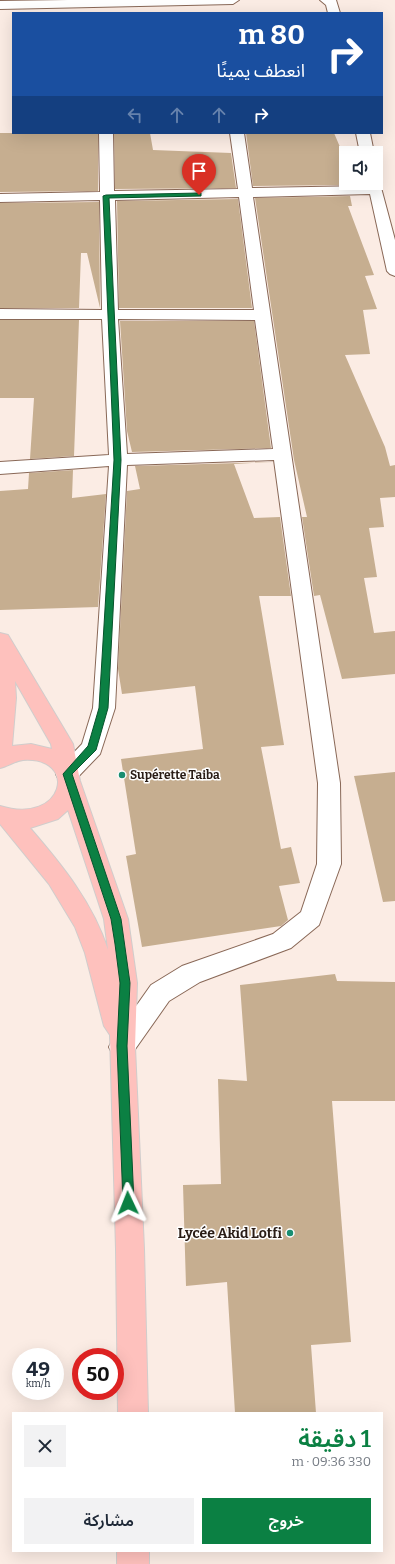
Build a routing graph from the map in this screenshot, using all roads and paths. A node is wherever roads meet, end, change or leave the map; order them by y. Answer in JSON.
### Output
{"nodes":[{"id":1,"x":232,"y":0,"type":"edge"},
{"id":2,"x":218,"y":1,"type":"edge"},
{"id":3,"x":0,"y":5,"type":"edge"},
{"id":4,"x":106,"y":8,"type":"edge"},
{"id":5,"x":220,"y":12,"type":"edge"},
{"id":6,"x":106,"y":134,"type":"edge"},
{"id":7,"x":237,"y":134,"type":"edge"},
{"id":8,"x":363,"y":134,"type":"edge"},
{"id":9,"x":366,"y":146,"type":"edge"},
{"id":10,"x":339,"y":189,"type":"edge"},
{"id":11,"x":376,"y":190,"type":"edge"},
{"id":12,"x":245,"y":194,"type":"junction"},
{"id":13,"x":106,"y":196,"type":"junction"},
{"id":14,"x":0,"y":198,"type":"edge"},
{"id":15,"x":395,"y":271,"type":"edge"},
{"id":16,"x":0,"y":314,"type":"edge"},
{"id":17,"x":110,"y":314,"type":"junction"},
{"id":18,"x":263,"y":315,"type":"junction"},
{"id":19,"x":282,"y":454,"type":"junction"},
{"id":20,"x":118,"y":460,"type":"junction"},
{"id":21,"x":0,"y":468,"type":"edge"},
{"id":22,"x":0,"y":639,"type":"edge"},
{"id":23,"x":0,"y":749,"type":"edge"},
{"id":24,"x":0,"y":760,"type":"edge"},
{"id":25,"x":67,"y":774,"type":"junction"},
{"id":26,"x":4,"y":816,"type":"edge"},
{"id":27,"x":122,"y":1046,"type":"junction"},
{"id":28,"x":133,"y":1412,"type":"edge"},
{"id":29,"x":133,"y":1552,"type":"edge"},
{"id":30,"x":133,"y":1564,"type":"edge"}],
"edges":[{"from":1,"to":2,"type":"street"},
{"from":2,"to":4,"type":"street"},
{"from":2,"to":5,"type":"street"},
{"from":3,"to":4,"type":"street"},
{"from":6,"to":13,"type":"street"},
{"from":7,"to":12,"type":"street"},
{"from":8,"to":9,"type":"street"},
{"from":10,"to":12,"type":"street"},
{"from":11,"to":15,"type":"street"},
{"from":12,"to":13,"type":"street"},
{"from":12,"to":18,"type":"street"},
{"from":13,"to":14,"type":"street"},
{"from":13,"to":17,"type":"street"},
{"from":16,"to":17,"type":"street"},
{"from":17,"to":18,"type":"street"},
{"from":17,"to":20,"type":"street"},
{"from":18,"to":19,"type":"street"},
{"from":19,"to":20,"type":"street"},
{"from":19,"to":27,"type":"street"},
{"from":20,"to":21,"type":"street"},
{"from":20,"to":25,"type":"street"},
{"from":22,"to":23,"type":"main road"},
{"from":22,"to":25,"type":"main road"},
{"from":24,"to":25,"type":"main road"},
{"from":25,"to":26,"type":"main road"},
{"from":25,"to":27,"type":"main road"},
{"from":26,"to":27,"type":"main road"},
{"from":27,"to":28,"type":"main road"},
{"from":29,"to":30,"type":"main road"}]}
